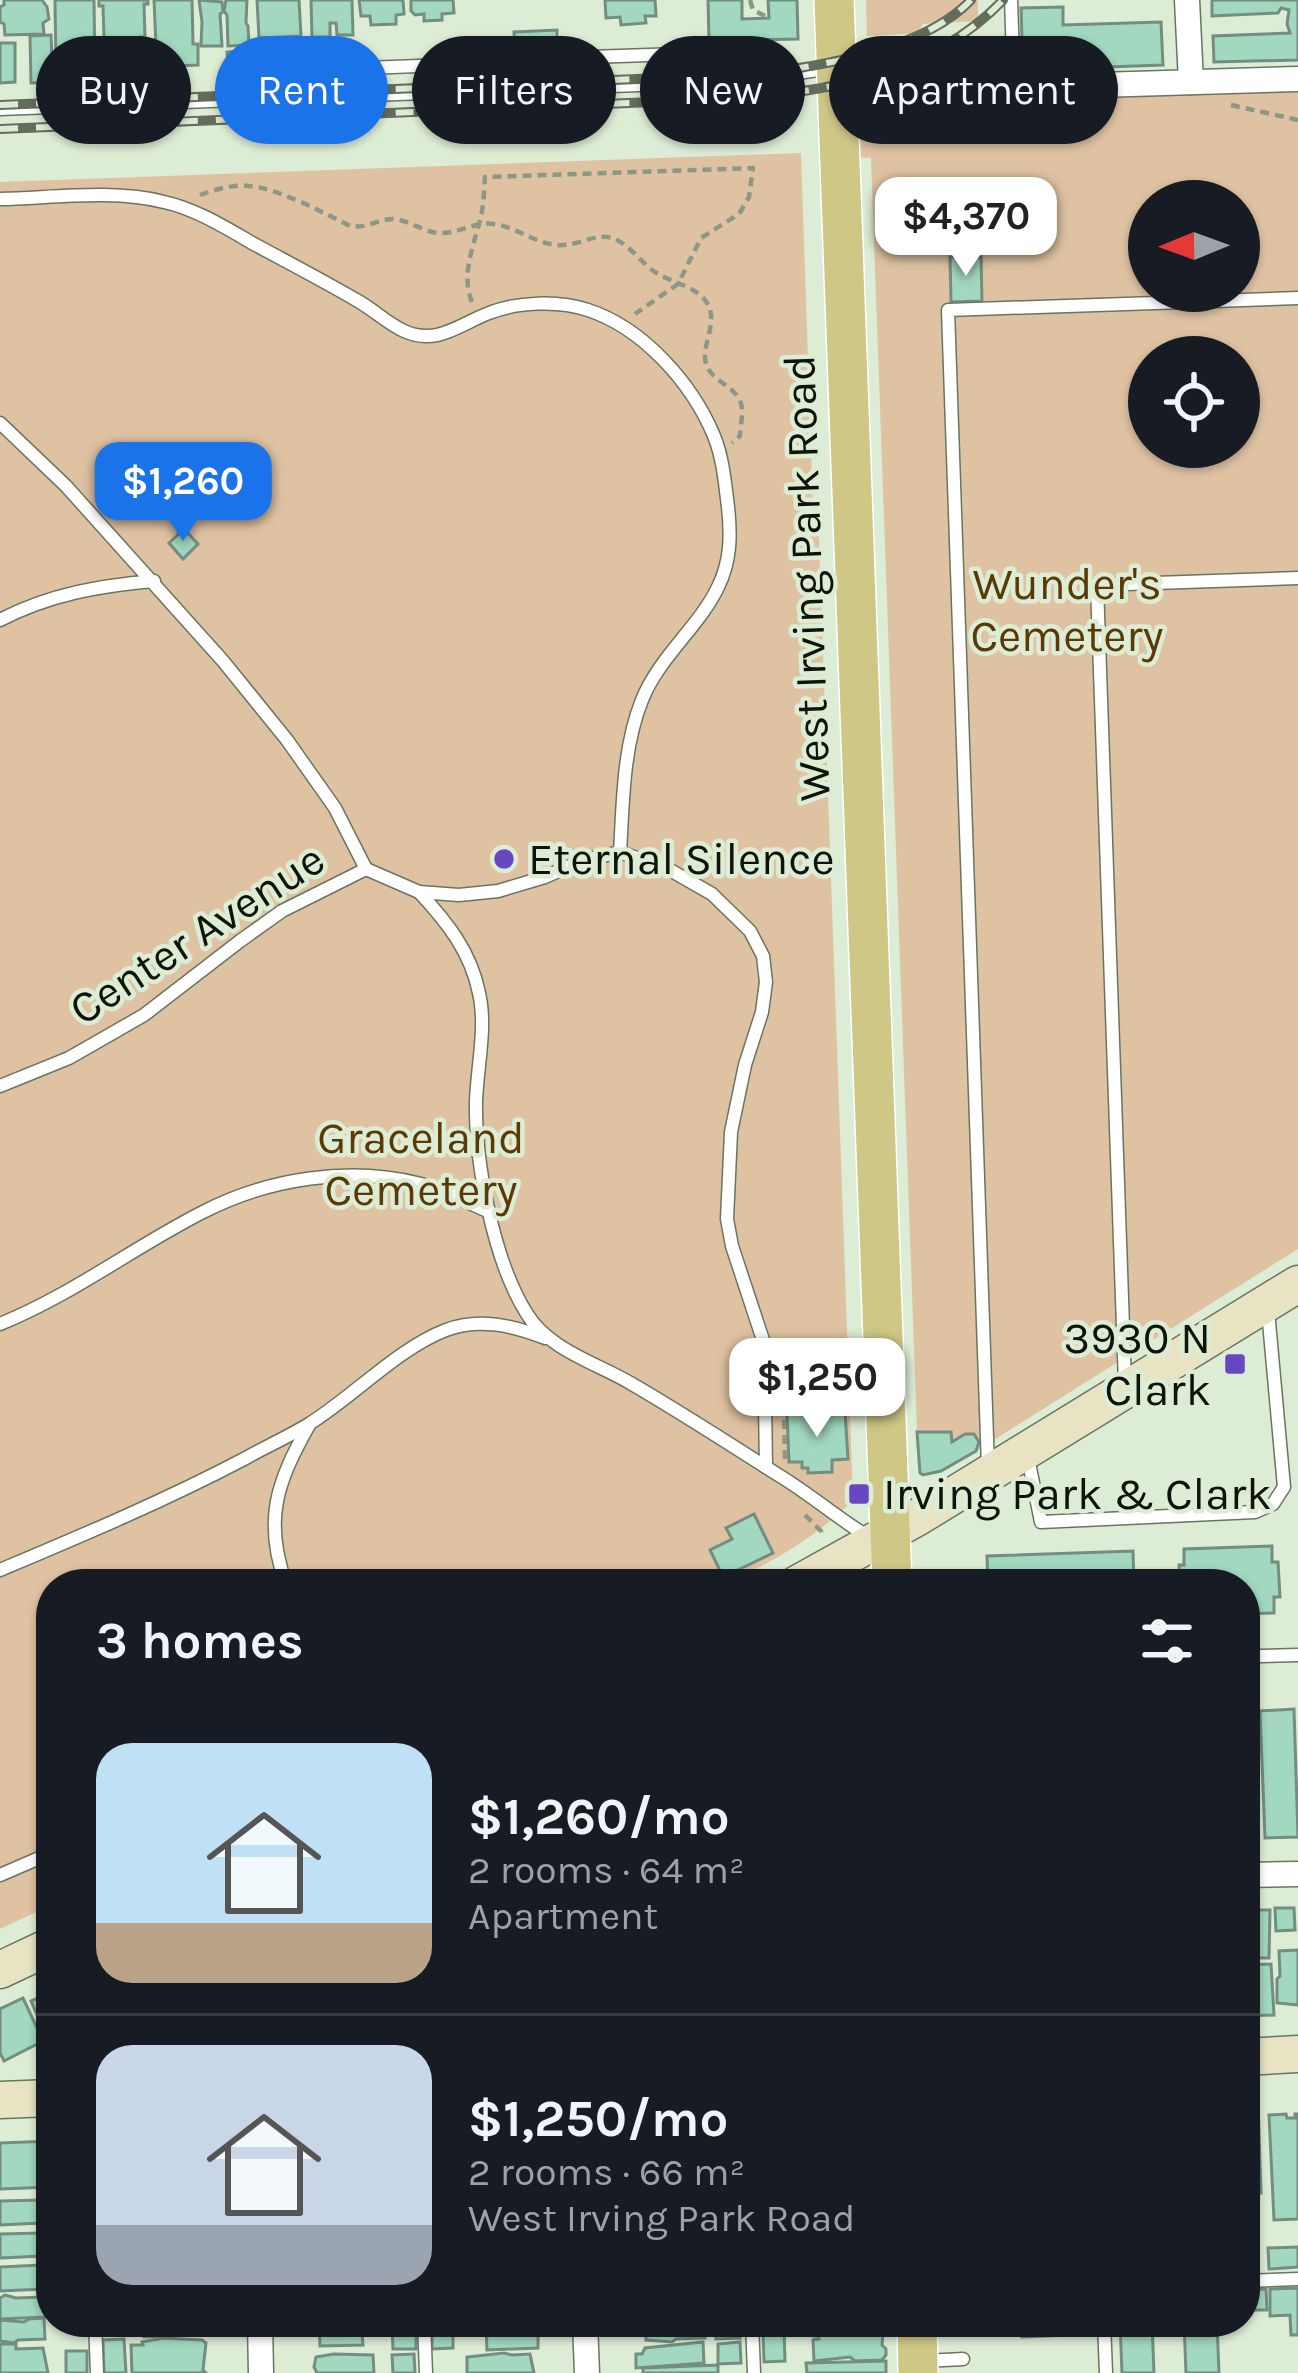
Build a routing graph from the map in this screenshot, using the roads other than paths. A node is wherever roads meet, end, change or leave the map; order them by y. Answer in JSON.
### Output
{"nodes":[{"id":1,"x":834,"y":0,"type":"edge"},
{"id":2,"x":1010,"y":0,"type":"edge"},
{"id":3,"x":1187,"y":0,"type":"edge"},
{"id":4,"x":835,"y":36,"type":"edge"},
{"id":5,"x":1012,"y":36,"type":"edge"},
{"id":6,"x":1298,"y":79,"type":"edge"},
{"id":7,"x":1191,"y":82,"type":"junction"},
{"id":8,"x":1118,"y":84,"type":"edge"},
{"id":9,"x":412,"y":92,"type":"edge"},
{"id":10,"x":0,"y":109,"type":"edge"},
{"id":11,"x":839,"y":144,"type":"edge"},
{"id":12,"x":0,"y":199,"type":"edge"},
{"id":13,"x":1298,"y":298,"type":"edge"},
{"id":14,"x":0,"y":423,"type":"edge"},
{"id":15,"x":1298,"y":578,"type":"edge"},
{"id":16,"x":154,"y":580,"type":"junction"},
{"id":17,"x":0,"y":620,"type":"edge"},
{"id":18,"x":620,"y":852,"type":"junction"},
{"id":19,"x":366,"y":869,"type":"junction"},
{"id":20,"x":419,"y":892,"type":"junction"},
{"id":21,"x":0,"y":1086,"type":"edge"},
{"id":22,"x":490,"y":1212,"type":"junction"},
{"id":23,"x":1282,"y":1294,"type":"edge"},
{"id":24,"x":0,"y":1324,"type":"edge"},
{"id":25,"x":546,"y":1338,"type":"junction"},
{"id":26,"x":1125,"y":1390,"type":"junction"},
{"id":27,"x":309,"y":1424,"type":"junction"},
{"id":28,"x":1027,"y":1450,"type":"junction"},
{"id":29,"x":766,"y":1467,"type":"junction"},
{"id":30,"x":988,"y":1474,"type":"junction"},
{"id":31,"x":887,"y":1553,"type":"edge"},
{"id":32,"x":282,"y":1569,"type":"edge"},
{"id":33,"x":841,"y":1569,"type":"edge"},
{"id":34,"x":0,"y":1570,"type":"edge"},
{"id":35,"x":1298,"y":1655,"type":"edge"},
{"id":36,"x":1261,"y":1656,"type":"dead end"},
{"id":37,"x":36,"y":1859,"type":"edge"},
{"id":38,"x":1298,"y":1874,"type":"edge"},
{"id":39,"x":0,"y":1875,"type":"edge"},
{"id":40,"x":1260,"y":1875,"type":"edge"},
{"id":41,"x":36,"y":1953,"type":"edge"},
{"id":42,"x":0,"y":1970,"type":"edge"},
{"id":43,"x":1298,"y":2054,"type":"edge"},
{"id":44,"x":1260,"y":2056,"type":"edge"},
{"id":45,"x":36,"y":2099,"type":"edge"},
{"id":46,"x":0,"y":2100,"type":"edge"},
{"id":47,"x":1298,"y":2279,"type":"edge"},
{"id":48,"x":1260,"y":2280,"type":"edge"},
{"id":49,"x":96,"y":2337,"type":"edge"},
{"id":50,"x":260,"y":2337,"type":"edge"},
{"id":51,"x":425,"y":2337,"type":"edge"},
{"id":52,"x":585,"y":2337,"type":"edge"},
{"id":53,"x":753,"y":2337,"type":"edge"},
{"id":54,"x":1105,"y":2337,"type":"edge"},
{"id":55,"x":918,"y":2352,"type":"edge"},
{"id":56,"x":963,"y":2359,"type":"dead end"},
{"id":57,"x":98,"y":2373,"type":"edge"},
{"id":58,"x":261,"y":2373,"type":"edge"},
{"id":59,"x":426,"y":2373,"type":"edge"},
{"id":60,"x":586,"y":2373,"type":"edge"},
{"id":61,"x":754,"y":2373,"type":"edge"},
{"id":62,"x":1106,"y":2373,"type":"edge"}],
"edges":[{"from":1,"to":4,"type":"main road","name":"West Irving Park Road"},
{"from":2,"to":5,"type":"lane"},
{"from":3,"to":7,"type":"street"},
{"from":6,"to":7,"type":"street"},
{"from":7,"to":8,"type":"street"},
{"from":9,"to":10,"type":"lane"},
{"from":11,"to":31,"type":"main road","name":"West Irving Park Road"},
{"from":12,"to":18,"type":"lane"},
{"from":13,"to":30,"type":"lane"},
{"from":14,"to":16,"type":"lane"},
{"from":15,"to":26,"type":"lane"},
{"from":16,"to":17,"type":"lane"},
{"from":16,"to":19,"type":"lane"},
{"from":18,"to":20,"type":"lane"},
{"from":18,"to":29,"type":"lane"},
{"from":19,"to":20,"type":"lane"},
{"from":19,"to":21,"type":"lane","name":"Center Avenue"},
{"from":20,"to":22,"type":"lane"},
{"from":22,"to":24,"type":"lane"},
{"from":22,"to":25,"type":"lane"},
{"from":23,"to":26,"type":"main road"},
{"from":23,"to":28,"type":"lane"},
{"from":25,"to":27,"type":"lane"},
{"from":25,"to":29,"type":"lane"},
{"from":26,"to":28,"type":"main road"},
{"from":27,"to":32,"type":"lane"},
{"from":27,"to":34,"type":"lane"},
{"from":28,"to":30,"type":"main road"},
{"from":29,"to":31,"type":"lane"},
{"from":30,"to":31,"type":"main road"},
{"from":31,"to":33,"type":"main road"},
{"from":35,"to":36,"type":"lane"},
{"from":37,"to":39,"type":"lane"},
{"from":38,"to":40,"type":"street"},
{"from":41,"to":42,"type":"main road"},
{"from":43,"to":44,"type":"main road"},
{"from":45,"to":46,"type":"main road"},
{"from":47,"to":48,"type":"lane"},
{"from":49,"to":57,"type":"lane"},
{"from":50,"to":58,"type":"street"},
{"from":51,"to":59,"type":"lane"},
{"from":52,"to":60,"type":"street"},
{"from":53,"to":61,"type":"lane"},
{"from":54,"to":62,"type":"lane"},
{"from":55,"to":56,"type":"lane"}]}
